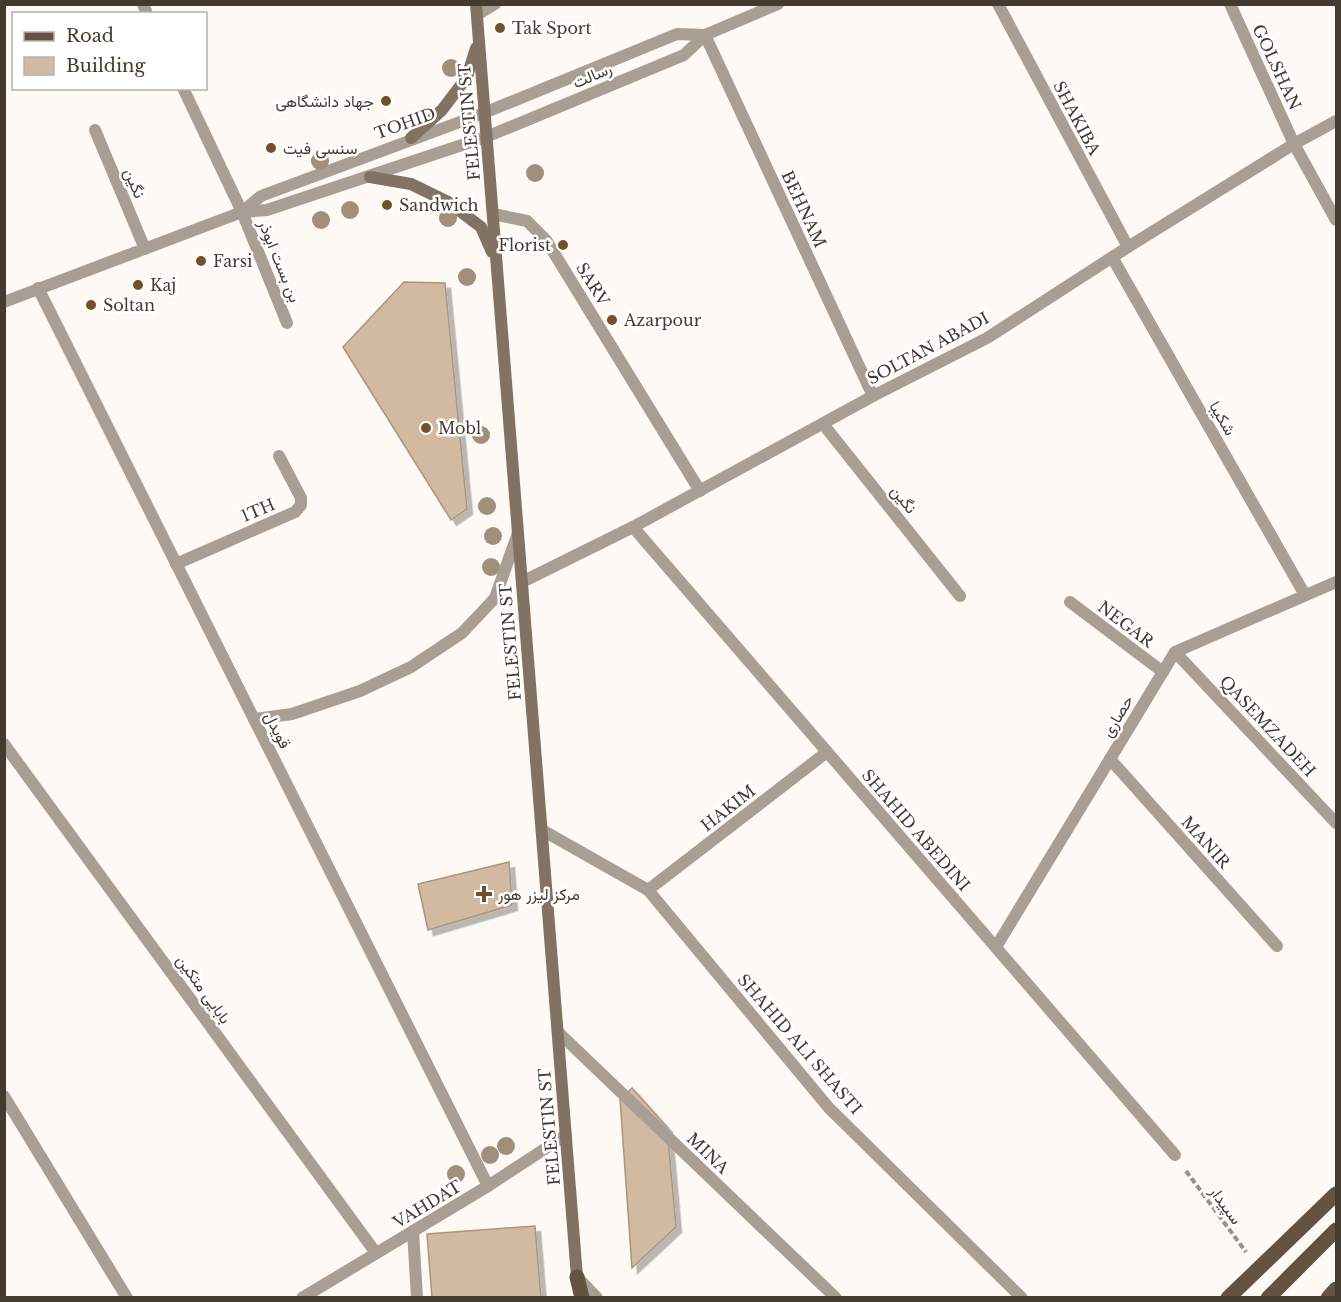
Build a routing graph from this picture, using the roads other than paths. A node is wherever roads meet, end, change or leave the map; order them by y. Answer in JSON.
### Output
{"nodes":[{"id":1,"x":495,"y":4,"type":"edge"},
{"id":2,"x":778,"y":4,"type":"edge"},
{"id":3,"x":998,"y":4,"type":"edge"},
{"id":4,"x":1230,"y":4,"type":"edge"},
{"id":5,"x":476,"y":10,"type":"edge"},
{"id":6,"x":705,"y":35,"type":"junction"},
{"id":7,"x":479,"y":41,"type":"junction"},
{"id":8,"x":184,"y":90,"type":"edge"},
{"id":9,"x":484,"y":112,"type":"junction"},
{"id":10,"x":1336,"y":121,"type":"edge"},
{"id":11,"x":95,"y":130,"type":"dead end"},
{"id":12,"x":486,"y":137,"type":"junction"},
{"id":13,"x":411,"y":138,"type":"junction"},
{"id":14,"x":1294,"y":144,"type":"junction"},
{"id":15,"x":370,"y":177,"type":"junction"},
{"id":16,"x":242,"y":212,"type":"junction"},
{"id":17,"x":493,"y":213,"type":"junction"},
{"id":18,"x":1336,"y":220,"type":"edge"},
{"id":19,"x":1128,"y":247,"type":"junction"},
{"id":20,"x":145,"y":249,"type":"junction"},
{"id":21,"x":1112,"y":257,"type":"junction"},
{"id":22,"x":496,"y":261,"type":"junction"},
{"id":23,"x":38,"y":288,"type":"junction"},
{"id":24,"x":4,"y":302,"type":"edge"},
{"id":25,"x":287,"y":323,"type":"dead end"},
{"id":26,"x":873,"y":396,"type":"junction"},
{"id":27,"x":822,"y":424,"type":"junction"},
{"id":28,"x":279,"y":456,"type":"dead end"},
{"id":29,"x":700,"y":491,"type":"junction"},
{"id":30,"x":633,"y":527,"type":"junction"},
{"id":31,"x":518,"y":531,"type":"junction"},
{"id":32,"x":176,"y":564,"type":"junction"},
{"id":33,"x":522,"y":582,"type":"junction"},
{"id":34,"x":1336,"y":582,"type":"edge"},
{"id":35,"x":1305,"y":595,"type":"junction"},
{"id":36,"x":960,"y":596,"type":"dead end"},
{"id":37,"x":1070,"y":603,"type":"dead end"},
{"id":38,"x":1175,"y":652,"type":"junction"},
{"id":39,"x":1163,"y":672,"type":"junction"},
{"id":40,"x":254,"y":719,"type":"junction"},
{"id":41,"x":4,"y":744,"type":"edge"},
{"id":42,"x":827,"y":752,"type":"junction"},
{"id":43,"x":1110,"y":759,"type":"junction"},
{"id":44,"x":1336,"y":824,"type":"edge"},
{"id":45,"x":542,"y":830,"type":"junction"},
{"id":46,"x":648,"y":890,"type":"junction"},
{"id":47,"x":1277,"y":946,"type":"dead end"},
{"id":48,"x":996,"y":947,"type":"junction"},
{"id":49,"x":558,"y":1032,"type":"junction"},
{"id":50,"x":4,"y":1096,"type":"edge"},
{"id":51,"x":566,"y":1135,"type":"junction"},
{"id":52,"x":1175,"y":1155,"type":"road end"},
{"id":53,"x":488,"y":1186,"type":"junction"},
{"id":54,"x":1336,"y":1194,"type":"edge"},
{"id":55,"x":1336,"y":1230,"type":"edge"},
{"id":56,"x":413,"y":1231,"type":"junction"},
{"id":57,"x":376,"y":1253,"type":"junction"},
{"id":58,"x":577,"y":1277,"type":"junction"},
{"id":59,"x":1336,"y":1289,"type":"edge"},
{"id":60,"x":127,"y":1298,"type":"edge"},
{"id":61,"x":302,"y":1298,"type":"edge"},
{"id":62,"x":417,"y":1298,"type":"edge"},
{"id":63,"x":580,"y":1298,"type":"edge"},
{"id":64,"x":597,"y":1298,"type":"edge"},
{"id":65,"x":836,"y":1298,"type":"edge"},
{"id":66,"x":1022,"y":1298,"type":"edge"},
{"id":67,"x":1228,"y":1298,"type":"edge"},
{"id":68,"x":1268,"y":1298,"type":"edge"},
{"id":69,"x":1328,"y":1298,"type":"edge"}],
"edges":[{"from":1,"to":5,"type":"street"},
{"from":2,"to":6,"type":"street","name":"رسالت"},
{"from":3,"to":19,"type":"street","name":"SHAKIBA"},
{"from":4,"to":14,"type":"street","name":"GOLSHAN"},
{"from":5,"to":7,"type":"main road","name":"FELESTIN ST"},
{"from":6,"to":9,"type":"street","name":"رسالت"},
{"from":6,"to":12,"type":"street","name":"رسالت"},
{"from":6,"to":26,"type":"street","name":"BEHNAM"},
{"from":7,"to":9,"type":"main road","name":"FELESTIN ST"},
{"from":7,"to":13,"type":"main road"},
{"from":8,"to":16,"type":"street","name":"بن بست ابوذر"},
{"from":9,"to":12,"type":"main road","name":"FELESTIN ST"},
{"from":9,"to":13,"type":"street","name":"TOHID"},
{"from":10,"to":14,"type":"street","name":"SOLTAN ABADI"},
{"from":11,"to":20,"type":"street","name":"نگین"},
{"from":12,"to":15,"type":"street","name":"TOHID"},
{"from":12,"to":17,"type":"main road","name":"FELESTIN ST"},
{"from":13,"to":16,"type":"street","name":"TOHID"},
{"from":14,"to":18,"type":"street","name":"GOLSHAN"},
{"from":14,"to":19,"type":"street","name":"SOLTAN ABADI"},
{"from":15,"to":16,"type":"street","name":"TOHID"},
{"from":15,"to":22,"type":"main road"},
{"from":16,"to":20,"type":"street","name":"TOHID"},
{"from":16,"to":25,"type":"street","name":"بن بست ابوذر"},
{"from":17,"to":22,"type":"main road","name":"FELESTIN ST"},
{"from":17,"to":29,"type":"street","name":"SARV"},
{"from":19,"to":21,"type":"street","name":"SOLTAN ABADI"},
{"from":20,"to":23,"type":"street","name":"TOHID"},
{"from":21,"to":26,"type":"street","name":"SOLTAN ABADI"},
{"from":21,"to":35,"type":"street","name":"شکیبا"},
{"from":22,"to":31,"type":"main road","name":"FELESTIN ST"},
{"from":23,"to":24,"type":"street","name":"TOHID"},
{"from":23,"to":32,"type":"street","name":"قویدل"},
{"from":26,"to":27,"type":"street","name":"SOLTAN ABADI"},
{"from":27,"to":29,"type":"street","name":"SOLTAN ABADI"},
{"from":27,"to":36,"type":"street","name":"نگین"},
{"from":28,"to":32,"type":"street","name":"1TH"},
{"from":29,"to":30,"type":"street","name":"SOLTAN ABADI"},
{"from":30,"to":33,"type":"street","name":"SOLTAN ABADI"},
{"from":30,"to":42,"type":"street","name":"SHAHID ABEDINI"},
{"from":31,"to":33,"type":"main road","name":"FELESTIN ST"},
{"from":31,"to":40,"type":"street"},
{"from":32,"to":40,"type":"street","name":"قویدل"},
{"from":33,"to":45,"type":"main road","name":"FELESTIN ST"},
{"from":34,"to":35,"type":"street"},
{"from":35,"to":38,"type":"street"},
{"from":37,"to":39,"type":"street","name":"NEGAR"},
{"from":38,"to":39,"type":"street","name":"حصاری"},
{"from":38,"to":44,"type":"street","name":"QASEMZADEH"},
{"from":39,"to":43,"type":"street","name":"حصاری"},
{"from":40,"to":53,"type":"street","name":"قویدل"},
{"from":41,"to":57,"type":"street","name":"بابایی متکین"},
{"from":42,"to":46,"type":"street","name":"HAKIM"},
{"from":42,"to":48,"type":"street","name":"SHAHID ABEDINI"},
{"from":43,"to":47,"type":"street","name":"MANIR"},
{"from":43,"to":48,"type":"street","name":"حصاری"},
{"from":45,"to":46,"type":"street","name":"SHAHID ALI SHASTI"},
{"from":45,"to":49,"type":"main road","name":"FELESTIN ST"},
{"from":46,"to":66,"type":"street","name":"SHAHID ALI SHASTI"},
{"from":48,"to":52,"type":"street","name":"SHAHID ABEDINI"},
{"from":49,"to":51,"type":"main road","name":"FELESTIN ST"},
{"from":49,"to":65,"type":"street","name":"MINA"},
{"from":50,"to":60,"type":"street"},
{"from":51,"to":53,"type":"street","name":"VAHDAT"},
{"from":51,"to":58,"type":"main road","name":"FELESTIN ST"},
{"from":53,"to":56,"type":"street","name":"VAHDAT"},
{"from":54,"to":67,"type":"main road"},
{"from":55,"to":68,"type":"main road"},
{"from":56,"to":57,"type":"street","name":"VAHDAT"},
{"from":56,"to":62,"type":"street"},
{"from":57,"to":61,"type":"street","name":"VAHDAT"},
{"from":58,"to":63,"type":"main road"},
{"from":58,"to":64,"type":"street"},
{"from":59,"to":69,"type":"main road"}]}
